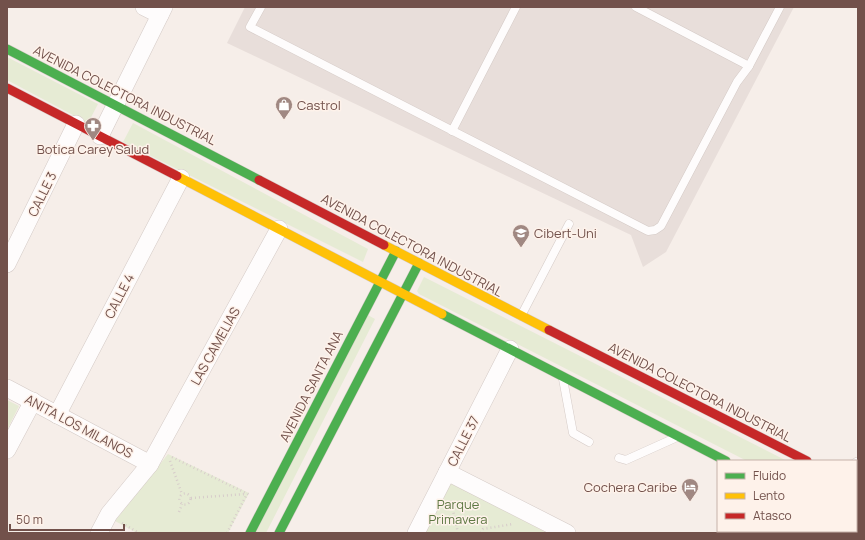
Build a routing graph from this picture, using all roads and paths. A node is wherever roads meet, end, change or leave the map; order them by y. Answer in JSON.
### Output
{"nodes":[{"id":1,"x":144,"y":7,"type":"edge"},
{"id":2,"x":261,"y":7,"type":"edge"},
{"id":3,"x":516,"y":7,"type":"edge"},
{"id":4,"x":636,"y":7,"type":"edge"},
{"id":5,"x":780,"y":7,"type":"edge"},
{"id":6,"x":162,"y":11,"type":"edge"},
{"id":7,"x":7,"y":49,"type":"edge"},
{"id":8,"x":749,"y":66,"type":"junction"},
{"id":9,"x":7,"y":88,"type":"edge"},
{"id":10,"x":115,"y":105,"type":"junction"},
{"id":11,"x":76,"y":124,"type":"junction"},
{"id":12,"x":452,"y":131,"type":"junction"},
{"id":13,"x":100,"y":136,"type":"junction"},
{"id":14,"x":181,"y":178,"type":"junction"},
{"id":15,"x":569,"y":224,"type":"dead end"},
{"id":16,"x":279,"y":229,"type":"junction"},
{"id":17,"x":396,"y":251,"type":"junction"},
{"id":18,"x":419,"y":263,"type":"junction"},
{"id":19,"x":7,"y":264,"type":"edge"},
{"id":20,"x":380,"y":281,"type":"junction"},
{"id":21,"x":403,"y":293,"type":"junction"},
{"id":22,"x":521,"y":316,"type":"junction"},
{"id":23,"x":510,"y":349,"type":"junction"},
{"id":24,"x":562,"y":376,"type":"junction"},
{"id":25,"x":7,"y":388,"type":"edge"},
{"id":26,"x":33,"y":401,"type":"junction"},
{"id":27,"x":58,"y":415,"type":"junction"},
{"id":28,"x":678,"y":436,"type":"junction"},
{"id":29,"x":589,"y":442,"type":"dead end"},
{"id":30,"x":7,"y":450,"type":"edge"},
{"id":31,"x":619,"y":458,"type":"dead end"},
{"id":32,"x":724,"y":460,"type":"edge"},
{"id":33,"x":805,"y":460,"type":"edge"},
{"id":34,"x":150,"y":464,"type":"junction"},
{"id":35,"x":448,"y":472,"type":"junction"},
{"id":36,"x":182,"y":494,"type":"junction"},
{"id":37,"x":248,"y":494,"type":"junction"},
{"id":38,"x":450,"y":496,"type":"dead end"},
{"id":39,"x":191,"y":498,"type":"junction"},
{"id":40,"x":182,"y":504,"type":"junction"},
{"id":41,"x":179,"y":512,"type":"dead end"},
{"id":42,"x":117,"y":521,"type":"dead end"},
{"id":43,"x":516,"y":523,"type":"dead end"},
{"id":44,"x":99,"y":533,"type":"edge"},
{"id":45,"x":139,"y":533,"type":"edge"},
{"id":46,"x":227,"y":533,"type":"edge"},
{"id":47,"x":250,"y":533,"type":"edge"},
{"id":48,"x":279,"y":533,"type":"edge"},
{"id":49,"x":416,"y":533,"type":"edge"},
{"id":50,"x":458,"y":533,"type":"edge"},
{"id":51,"x":481,"y":533,"type":"edge"},
{"id":52,"x":567,"y":533,"type":"edge"}],
"edges":[{"from":1,"to":6,"type":"street"},
{"from":2,"to":12,"type":"lane"},
{"from":3,"to":12,"type":"lane"},
{"from":4,"to":8,"type":"lane"},
{"from":5,"to":8,"type":"lane"},
{"from":6,"to":10,"type":"street"},
{"from":7,"to":10,"type":"main road","name":"AVENIDA COLECTORA INDUSTRIAL"},
{"from":8,"to":12,"type":"lane"},
{"from":9,"to":11,"type":"main road"},
{"from":10,"to":13,"type":"street"},
{"from":10,"to":17,"type":"main road","name":"AVENIDA COLECTORA INDUSTRIAL"},
{"from":11,"to":13,"type":"main road"},
{"from":11,"to":19,"type":"street","name":"CALLE 3"},
{"from":13,"to":14,"type":"main road"},
{"from":14,"to":16,"type":"main road"},
{"from":14,"to":27,"type":"street","name":"CALLE 4"},
{"from":15,"to":22,"type":"lane"},
{"from":16,"to":20,"type":"main road"},
{"from":16,"to":34,"type":"street","name":"LAS CAMELIAS"},
{"from":17,"to":18,"type":"main road","name":"AVENIDA COLECTORA INDUSTRIAL"},
{"from":17,"to":20,"type":"main road","name":"AVENIDA SANTA ANA"},
{"from":18,"to":21,"type":"main road"},
{"from":18,"to":22,"type":"main road","name":"AVENIDA COLECTORA INDUSTRIAL"},
{"from":20,"to":21,"type":"main road"},
{"from":20,"to":47,"type":"main road","name":"AVENIDA SANTA ANA"},
{"from":21,"to":23,"type":"main road"},
{"from":21,"to":48,"type":"main road"},
{"from":22,"to":33,"type":"main road","name":"AVENIDA COLECTORA INDUSTRIAL"},
{"from":23,"to":24,"type":"main road"},
{"from":23,"to":35,"type":"street","name":"CALLE 37"},
{"from":24,"to":28,"type":"main road"},
{"from":24,"to":29,"type":"lane"},
{"from":25,"to":26,"type":"street","name":"ANITA LOS MILANOS"},
{"from":26,"to":27,"type":"street","name":"ANITA LOS MILANOS"},
{"from":26,"to":30,"type":"street"},
{"from":27,"to":34,"type":"street","name":"ANITA LOS MILANOS"},
{"from":28,"to":31,"type":"lane"},
{"from":28,"to":32,"type":"main road"},
{"from":34,"to":44,"type":"street","name":"LAS CAMELIAS"},
{"from":35,"to":49,"type":"street","name":"CALLE 37"},
{"from":35,"to":52,"type":"street"},
{"from":36,"to":37,"type":"path"},
{"from":36,"to":39,"type":"path"},
{"from":36,"to":40,"type":"path"},
{"from":37,"to":39,"type":"path"},
{"from":37,"to":46,"type":"path"},
{"from":38,"to":50,"type":"path"},
{"from":39,"to":40,"type":"path"},
{"from":40,"to":41,"type":"path"},
{"from":42,"to":45,"type":"path"},
{"from":43,"to":51,"type":"path"}]}
